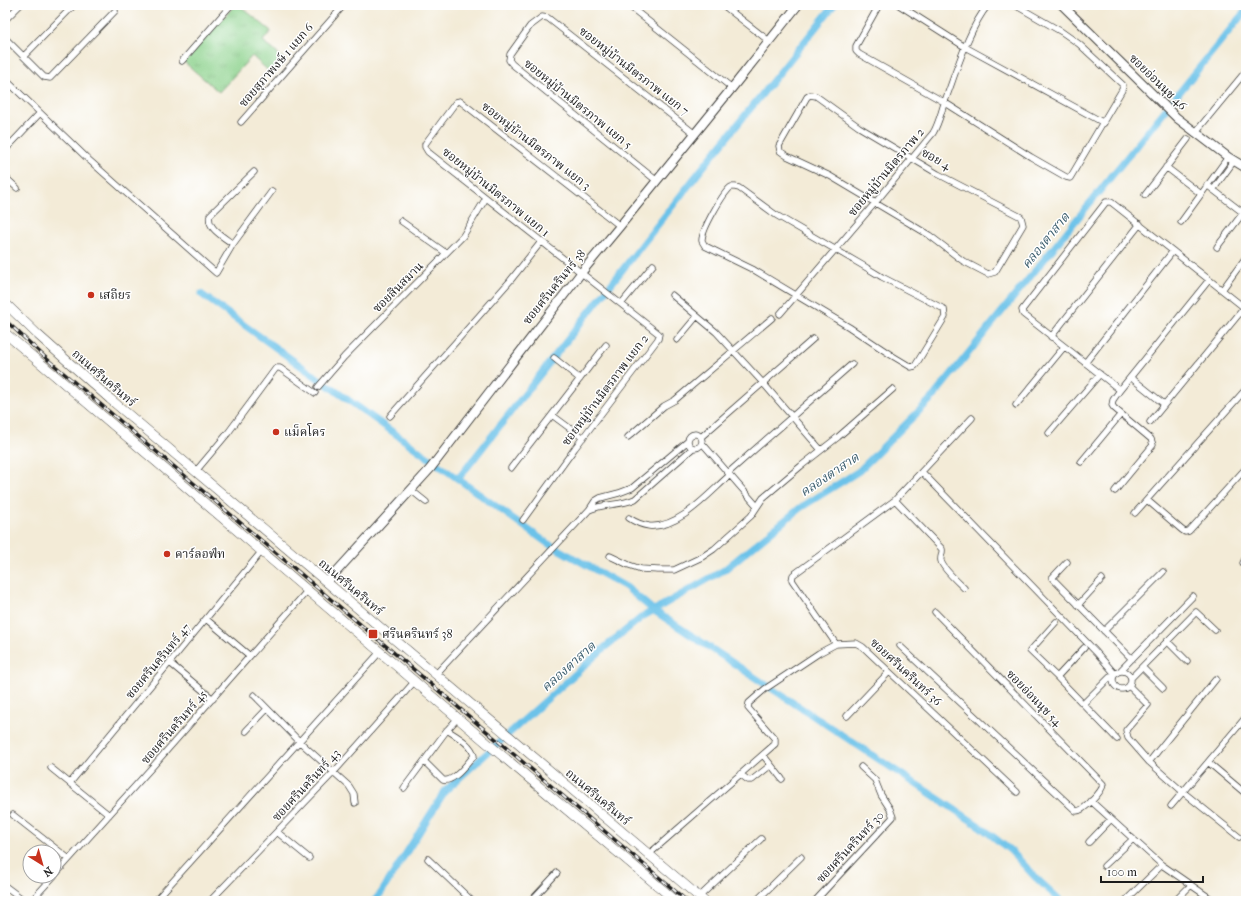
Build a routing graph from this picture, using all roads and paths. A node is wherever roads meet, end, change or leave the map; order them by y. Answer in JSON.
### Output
{"nodes":[{"id":1,"x":20,"y":5,"type":"edge"},
{"id":2,"x":74,"y":5,"type":"edge"},
{"id":3,"x":231,"y":5,"type":"edge"},
{"id":4,"x":344,"y":5,"type":"edge"},
{"id":5,"x":628,"y":5,"type":"edge"},
{"id":6,"x":723,"y":5,"type":"edge"},
{"id":7,"x":798,"y":5,"type":"edge"},
{"id":8,"x":879,"y":5,"type":"edge"},
{"id":9,"x":899,"y":5,"type":"edge"},
{"id":10,"x":988,"y":5,"type":"edge"},
{"id":11,"x":1015,"y":5,"type":"edge"},
{"id":12,"x":1062,"y":5,"type":"edge"},
{"id":13,"x":115,"y":12,"type":"dead end"},
{"id":14,"x":5,"y":20,"type":"edge"},
{"id":15,"x":523,"y":36,"type":"joint"},
{"id":16,"x":5,"y":38,"type":"edge"},
{"id":17,"x":769,"y":41,"type":"junction"},
{"id":18,"x":965,"y":47,"type":"junction"},
{"id":19,"x":24,"y":56,"type":"junction"},
{"id":20,"x":182,"y":61,"type":"dead end"},
{"id":21,"x":1246,"y":71,"type":"edge"},
{"id":22,"x":5,"y":79,"type":"edge"},
{"id":23,"x":732,"y":88,"type":"junction"},
{"id":24,"x":944,"y":102,"type":"junction"},
{"id":25,"x":40,"y":113,"type":"junction"},
{"id":26,"x":442,"y":120,"type":"joint"},
{"id":27,"x":241,"y":122,"type":"dead end"},
{"id":28,"x":1104,"y":123,"type":"junction"},
{"id":29,"x":1196,"y":133,"type":"junction"},
{"id":30,"x":695,"y":134,"type":"junction"},
{"id":31,"x":1188,"y":139,"type":"dead end"},
{"id":32,"x":5,"y":150,"type":"edge"},
{"id":33,"x":913,"y":158,"type":"junction"},
{"id":34,"x":1231,"y":159,"type":"junction"},
{"id":35,"x":1166,"y":167,"type":"junction"},
{"id":36,"x":1246,"y":168,"type":"edge"},
{"id":37,"x":254,"y":172,"type":"dead end"},
{"id":38,"x":5,"y":177,"type":"edge"},
{"id":39,"x":657,"y":181,"type":"junction"},
{"id":40,"x":1207,"y":185,"type":"junction"},
{"id":41,"x":17,"y":188,"type":"dead end"},
{"id":42,"x":1213,"y":190,"type":"junction"},
{"id":43,"x":272,"y":191,"type":"dead end"},
{"id":44,"x":1201,"y":194,"type":"junction"},
{"id":45,"x":1145,"y":195,"type":"dead end"},
{"id":46,"x":486,"y":198,"type":"junction"},
{"id":47,"x":875,"y":203,"type":"junction"},
{"id":48,"x":1244,"y":214,"type":"edge"},
{"id":49,"x":401,"y":221,"type":"dead end"},
{"id":50,"x":1181,"y":222,"type":"dead end"},
{"id":51,"x":1140,"y":224,"type":"junction"},
{"id":52,"x":620,"y":226,"type":"junction"},
{"id":53,"x":541,"y":242,"type":"junction"},
{"id":54,"x":234,"y":244,"type":"junction"},
{"id":55,"x":1217,"y":247,"type":"dead end"},
{"id":56,"x":835,"y":249,"type":"junction"},
{"id":57,"x":1173,"y":251,"type":"junction"},
{"id":58,"x":446,"y":253,"type":"junction"},
{"id":59,"x":1246,"y":257,"type":"edge"},
{"id":60,"x":653,"y":265,"type":"dead end"},
{"id":61,"x":581,"y":272,"type":"junction"},
{"id":62,"x":1209,"y":280,"type":"junction"},
{"id":63,"x":1222,"y":290,"type":"junction"},
{"id":64,"x":672,"y":295,"type":"dead end"},
{"id":65,"x":796,"y":296,"type":"junction"},
{"id":66,"x":5,"y":303,"type":"edge"},
{"id":67,"x":621,"y":304,"type":"junction"},
{"id":68,"x":1245,"y":309,"type":"edge"},
{"id":69,"x":780,"y":314,"type":"dead end"},
{"id":70,"x":697,"y":316,"type":"junction"},
{"id":71,"x":772,"y":318,"type":"dead end"},
{"id":72,"x":5,"y":333,"type":"edge"},
{"id":73,"x":1051,"y":337,"type":"junction"},
{"id":74,"x":813,"y":339,"type":"dead end"},
{"id":75,"x":676,"y":340,"type":"dead end"},
{"id":76,"x":606,"y":345,"type":"dead end"},
{"id":77,"x":1064,"y":347,"type":"junction"},
{"id":78,"x":732,"y":351,"type":"junction"},
{"id":79,"x":554,"y":358,"type":"dead end"},
{"id":80,"x":1085,"y":363,"type":"junction"},
{"id":81,"x":852,"y":364,"type":"dead end"},
{"id":82,"x":1100,"y":374,"type":"junction"},
{"id":83,"x":580,"y":379,"type":"junction"},
{"id":84,"x":1134,"y":380,"type":"dead end"},
{"id":85,"x":763,"y":383,"type":"junction"},
{"id":86,"x":318,"y":387,"type":"dead end"},
{"id":87,"x":893,"y":389,"type":"dead end"},
{"id":88,"x":1246,"y":389,"type":"edge"},
{"id":89,"x":1120,"y":390,"type":"junction"},
{"id":90,"x":315,"y":393,"type":"dead end"},
{"id":91,"x":1164,"y":404,"type":"junction"},
{"id":92,"x":1016,"y":405,"type":"dead end"},
{"id":93,"x":1121,"y":414,"type":"junction"},
{"id":94,"x":552,"y":415,"type":"junction"},
{"id":95,"x":390,"y":416,"type":"dead end"},
{"id":96,"x":792,"y":417,"type":"junction"},
{"id":97,"x":972,"y":418,"type":"dead end"},
{"id":98,"x":1150,"y":422,"type":"dead end"},
{"id":99,"x":1049,"y":433,"type":"dead end"},
{"id":100,"x":701,"y":436,"type":"junction"},
{"id":101,"x":628,"y":437,"type":"dead end"},
{"id":102,"x":583,"y":438,"type":"junction"},
{"id":103,"x":688,"y":441,"type":"junction"},
{"id":104,"x":702,"y":443,"type":"junction"},
{"id":105,"x":693,"y":448,"type":"junction"},
{"id":106,"x":821,"y":450,"type":"junction"},
{"id":107,"x":1081,"y":462,"type":"dead end"},
{"id":108,"x":511,"y":468,"type":"dead end"},
{"id":109,"x":1246,"y":468,"type":"edge"},
{"id":110,"x":196,"y":471,"type":"junction"},
{"id":111,"x":922,"y":472,"type":"junction"},
{"id":112,"x":729,"y":474,"type":"junction"},
{"id":113,"x":411,"y":490,"type":"junction"},
{"id":114,"x":1115,"y":491,"type":"dead end"},
{"id":115,"x":895,"y":500,"type":"junction"},
{"id":116,"x":1147,"y":500,"type":"junction"},
{"id":117,"x":426,"y":502,"type":"dead end"},
{"id":118,"x":757,"y":506,"type":"junction"},
{"id":119,"x":589,"y":510,"type":"junction"},
{"id":120,"x":1135,"y":513,"type":"dead end"},
{"id":121,"x":629,"y":518,"type":"dead end"},
{"id":122,"x":523,"y":520,"type":"dead end"},
{"id":123,"x":262,"y":551,"type":"junction"},
{"id":124,"x":610,"y":556,"type":"dead end"},
{"id":125,"x":1246,"y":557,"type":"edge"},
{"id":126,"x":1067,"y":562,"type":"dead end"},
{"id":127,"x":1246,"y":568,"type":"edge"},
{"id":128,"x":1163,"y":572,"type":"dead end"},
{"id":129,"x":1102,"y":579,"type":"dead end"},
{"id":130,"x":327,"y":582,"type":"junction"},
{"id":131,"x":964,"y":588,"type":"dead end"},
{"id":132,"x":308,"y":590,"type":"junction"},
{"id":133,"x":1193,"y":596,"type":"dead end"},
{"id":134,"x":1078,"y":605,"type":"junction"},
{"id":135,"x":936,"y":612,"type":"dead end"},
{"id":136,"x":206,"y":620,"type":"junction"},
{"id":137,"x":1056,"y":622,"type":"dead end"},
{"id":138,"x":1104,"y":630,"type":"junction"},
{"id":139,"x":1215,"y":630,"type":"dead end"},
{"id":140,"x":1167,"y":641,"type":"junction"},
{"id":141,"x":836,"y":644,"type":"junction"},
{"id":142,"x":900,"y":646,"type":"dead end"},
{"id":143,"x":1084,"y":648,"type":"dead end"},
{"id":144,"x":380,"y":652,"type":"junction"},
{"id":145,"x":250,"y":656,"type":"junction"},
{"id":146,"x":1132,"y":658,"type":"junction"},
{"id":147,"x":1187,"y":661,"type":"dead end"},
{"id":148,"x":170,"y":662,"type":"junction"},
{"id":149,"x":1142,"y":667,"type":"junction"},
{"id":150,"x":889,"y":672,"type":"junction"},
{"id":151,"x":436,"y":674,"type":"junction"},
{"id":152,"x":1116,"y":674,"type":"junction"},
{"id":153,"x":1057,"y":677,"type":"junction"},
{"id":154,"x":1131,"y":678,"type":"junction"},
{"id":155,"x":1216,"y":679,"type":"dead end"},
{"id":156,"x":415,"y":681,"type":"junction"},
{"id":157,"x":1129,"y":686,"type":"junction"},
{"id":158,"x":1163,"y":688,"type":"dead end"},
{"id":159,"x":254,"y":695,"type":"dead end"},
{"id":160,"x":213,"y":699,"type":"junction"},
{"id":161,"x":1083,"y":704,"type":"junction"},
{"id":162,"x":267,"y":709,"type":"junction"},
{"id":163,"x":847,"y":716,"type":"dead end"},
{"id":164,"x":1246,"y":717,"type":"edge"},
{"id":165,"x":458,"y":718,"type":"junction"},
{"id":166,"x":447,"y":730,"type":"junction"},
{"id":167,"x":246,"y":731,"type":"dead end"},
{"id":168,"x":1117,"y":739,"type":"dead end"},
{"id":169,"x":300,"y":742,"type":"junction"},
{"id":170,"x":763,"y":755,"type":"junction"},
{"id":171,"x":424,"y":761,"type":"junction"},
{"id":172,"x":1149,"y":762,"type":"junction"},
{"id":173,"x":1208,"y":762,"type":"junction"},
{"id":174,"x":771,"y":765,"type":"junction"},
{"id":175,"x":862,"y":767,"type":"dead end"},
{"id":176,"x":51,"y":768,"type":"dead end"},
{"id":177,"x":334,"y":772,"type":"junction"},
{"id":178,"x":740,"y":774,"type":"junction"},
{"id":179,"x":782,"y":779,"type":"dead end"},
{"id":180,"x":70,"y":784,"type":"junction"},
{"id":181,"x":404,"y":788,"type":"dead end"},
{"id":182,"x":1017,"y":792,"type":"dead end"},
{"id":183,"x":1183,"y":792,"type":"junction"},
{"id":184,"x":1246,"y":794,"type":"edge"},
{"id":185,"x":1091,"y":801,"type":"junction"},
{"id":186,"x":355,"y":803,"type":"dead end"},
{"id":187,"x":1171,"y":806,"type":"dead end"},
{"id":188,"x":13,"y":815,"type":"dead end"},
{"id":189,"x":109,"y":815,"type":"junction"},
{"id":190,"x":1111,"y":819,"type":"junction"},
{"id":191,"x":277,"y":832,"type":"junction"},
{"id":192,"x":1239,"y":837,"type":"dead end"},
{"id":193,"x":761,"y":839,"type":"dead end"},
{"id":194,"x":1133,"y":839,"type":"junction"},
{"id":195,"x":1089,"y":842,"type":"dead end"},
{"id":196,"x":648,"y":854,"type":"junction"},
{"id":197,"x":801,"y":856,"type":"dead end"},
{"id":198,"x":309,"y":858,"type":"dead end"},
{"id":199,"x":69,"y":859,"type":"junction"},
{"id":200,"x":428,"y":859,"type":"dead end"},
{"id":201,"x":1162,"y":865,"type":"junction"},
{"id":202,"x":1104,"y":866,"type":"dead end"},
{"id":203,"x":62,"y":867,"type":"edge"},
{"id":204,"x":557,"y":873,"type":"dead end"},
{"id":205,"x":47,"y":884,"type":"edge"},
{"id":206,"x":1191,"y":885,"type":"junction"},
{"id":207,"x":5,"y":886,"type":"edge"},
{"id":208,"x":702,"y":899,"type":"edge"},
{"id":209,"x":25,"y":901,"type":"edge"},
{"id":210,"x":31,"y":901,"type":"edge"},
{"id":211,"x":155,"y":901,"type":"edge"},
{"id":212,"x":210,"y":901,"type":"edge"},
{"id":213,"x":472,"y":901,"type":"edge"},
{"id":214,"x":530,"y":901,"type":"edge"},
{"id":215,"x":676,"y":901,"type":"edge"},
{"id":216,"x":756,"y":901,"type":"edge"},
{"id":217,"x":815,"y":901,"type":"edge"},
{"id":218,"x":1125,"y":901,"type":"edge"},
{"id":219,"x":1175,"y":901,"type":"edge"},
{"id":220,"x":1214,"y":901,"type":"edge"}],
"edges":[{"from":1,"to":14,"type":"street"},
{"from":2,"to":19,"type":"street"},
{"from":3,"to":20,"type":"street"},
{"from":4,"to":27,"type":"street","name":"ซอยสุภาพงษ์ 1 แยก 6"},
{"from":5,"to":23,"type":"street"},
{"from":6,"to":17,"type":"street"},
{"from":7,"to":17,"type":"street","name":"ซอยศรีนครินทร์ 38"},
{"from":8,"to":24,"type":"street"},
{"from":9,"to":18,"type":"street"},
{"from":10,"to":18,"type":"street","name":"ซอยหมู่บ้านมิตรภาพ 2"},
{"from":11,"to":28,"type":"street"},
{"from":12,"to":29,"type":"street","name":"ซอยอ่อนนุช 46"},
{"from":13,"to":19,"type":"street"},
{"from":15,"to":30,"type":"street","name":"ซอยหมู่บ้านมิตรภาพ แยก 7"},
{"from":15,"to":39,"type":"street","name":"ซอยหมู่บ้านมิตรภาพ แยก 5"},
{"from":16,"to":19,"type":"street"},
{"from":17,"to":23,"type":"street","name":"ซอยศรีนครินทร์ 38"},
{"from":18,"to":24,"type":"street","name":"ซอยหมู่บ้านมิตรภาพ 2"},
{"from":18,"to":28,"type":"street"},
{"from":21,"to":29,"type":"street"},
{"from":22,"to":25,"type":"street"},
{"from":23,"to":30,"type":"street","name":"ซอยศรีนครินทร์ 38"},
{"from":24,"to":28,"type":"street"},
{"from":24,"to":33,"type":"street","name":"ซอยหมู่บ้านมิตรภาพ 2"},
{"from":25,"to":32,"type":"street"},
{"from":25,"to":54,"type":"street"},
{"from":26,"to":46,"type":"street","name":"ซอยหมู่บ้านมิตรภาพ แยก 1"},
{"from":26,"to":52,"type":"street","name":"ซอยหมู่บ้านมิตรภาพ แยก 3"},
{"from":29,"to":34,"type":"street","name":"ซอยอ่อนนุช 46"},
{"from":30,"to":39,"type":"street","name":"ซอยศรีนครินทร์ 38"},
{"from":31,"to":35,"type":"street"},
{"from":33,"to":47,"type":"street","name":"ซอยหมู่บ้านมิตรภาพ 2"},
{"from":33,"to":47,"type":"street","name":"ซอย 4"},
{"from":33,"to":47,"type":"street","name":"ซอย 4"},
{"from":34,"to":36,"type":"street","name":"ซอยอ่อนนุช 46"},
{"from":34,"to":40,"type":"street"},
{"from":34,"to":42,"type":"street"},
{"from":35,"to":44,"type":"street"},
{"from":35,"to":45,"type":"street"},
{"from":37,"to":54,"type":"street"},
{"from":38,"to":41,"type":"street"},
{"from":39,"to":52,"type":"street","name":"ซอยศรีนครินทร์ 38"},
{"from":40,"to":42,"type":"street"},
{"from":40,"to":44,"type":"street"},
{"from":42,"to":48,"type":"street"},
{"from":43,"to":54,"type":"street"},
{"from":44,"to":50,"type":"street"},
{"from":46,"to":53,"type":"street","name":"ซอยหมู่บ้านมิตรภาพ แยก 1"},
{"from":46,"to":58,"type":"street","name":"ซอยสินสมาน"},
{"from":47,"to":56,"type":"street","name":"ซอยหมู่บ้านมิตรภาพ 2"},
{"from":48,"to":55,"type":"street"},
{"from":49,"to":58,"type":"street"},
{"from":51,"to":57,"type":"street"},
{"from":51,"to":73,"type":"street"},
{"from":51,"to":73,"type":"street"},
{"from":52,"to":61,"type":"street","name":"ซอยศรีนครินทร์ 38"},
{"from":53,"to":61,"type":"street","name":"ซอยหมู่บ้านมิตรภาพ แยก 1"},
{"from":53,"to":95,"type":"street"},
{"from":56,"to":65,"type":"street","name":"ซอยหมู่บ้านมิตรภาพ 2"},
{"from":56,"to":65,"type":"street"},
{"from":56,"to":65,"type":"street"},
{"from":57,"to":62,"type":"street"},
{"from":57,"to":80,"type":"street"},
{"from":58,"to":86,"type":"street","name":"ซอยสินสมาน"},
{"from":59,"to":63,"type":"street"},
{"from":60,"to":67,"type":"street"},
{"from":61,"to":67,"type":"street","name":"ซอยหมู่บ้านมิตรภาพ แยก 2"},
{"from":61,"to":113,"type":"street","name":"ซอยศรีนครินทร์ 38"},
{"from":62,"to":63,"type":"street"},
{"from":62,"to":89,"type":"street"},
{"from":63,"to":68,"type":"street"},
{"from":64,"to":70,"type":"street"},
{"from":65,"to":69,"type":"street","name":"ซอยหมู่บ้านมิตรภาพ 2"},
{"from":66,"to":110,"type":"main road","name":"ถนนศรีนครินทร์"},
{"from":67,"to":102,"type":"street","name":"ซอยหมู่บ้านมิตรภาพ แยก 2"},
{"from":68,"to":91,"type":"street"},
{"from":70,"to":75,"type":"street"},
{"from":70,"to":78,"type":"street"},
{"from":71,"to":78,"type":"street"},
{"from":72,"to":123,"type":"main road"},
{"from":73,"to":77,"type":"street"},
{"from":74,"to":85,"type":"street"},
{"from":76,"to":83,"type":"street"},
{"from":77,"to":80,"type":"street"},
{"from":77,"to":92,"type":"street"},
{"from":78,"to":85,"type":"street"},
{"from":78,"to":101,"type":"street"},
{"from":79,"to":83,"type":"street"},
{"from":80,"to":82,"type":"street"},
{"from":81,"to":96,"type":"street"},
{"from":82,"to":89,"type":"street"},
{"from":82,"to":99,"type":"street"},
{"from":83,"to":94,"type":"street"},
{"from":84,"to":91,"type":"street"},
{"from":85,"to":96,"type":"street"},
{"from":85,"to":100,"type":"street"},
{"from":87,"to":106,"type":"street"},
{"from":88,"to":116,"type":"street"},
{"from":89,"to":93,"type":"street"},
{"from":90,"to":110,"type":"street"},
{"from":91,"to":98,"type":"street"},
{"from":93,"to":107,"type":"street"},
{"from":93,"to":114,"type":"street"},
{"from":94,"to":102,"type":"street"},
{"from":94,"to":108,"type":"street"},
{"from":96,"to":106,"type":"street"},
{"from":96,"to":112,"type":"street"},
{"from":97,"to":111,"type":"street"},
{"from":100,"to":103,"type":"street"},
{"from":100,"to":104,"type":"street"},
{"from":102,"to":122,"type":"street","name":"ซอยหมู่บ้านมิตรภาพ แยก 2"},
{"from":103,"to":105,"type":"street"},
{"from":103,"to":119,"type":"street"},
{"from":104,"to":105,"type":"street"},
{"from":104,"to":112,"type":"street"},
{"from":105,"to":119,"type":"street"},
{"from":106,"to":118,"type":"street"},
{"from":109,"to":116,"type":"street"},
{"from":110,"to":130,"type":"main road","name":"ถนนศรีนครินทร์"},
{"from":111,"to":115,"type":"street"},
{"from":111,"to":152,"type":"street"},
{"from":112,"to":118,"type":"street"},
{"from":112,"to":121,"type":"street"},
{"from":113,"to":117,"type":"street"},
{"from":113,"to":130,"type":"street","name":"ซอยศรีนครินทร์ 38"},
{"from":115,"to":131,"type":"street"},
{"from":115,"to":141,"type":"street"},
{"from":116,"to":120,"type":"street"},
{"from":118,"to":124,"type":"street"},
{"from":119,"to":151,"type":"street"},
{"from":123,"to":132,"type":"main road"},
{"from":123,"to":136,"type":"street","name":"ซอยศรีนครินทร์ 47"},
{"from":125,"to":127,"type":"street"},
{"from":126,"to":134,"type":"street"},
{"from":128,"to":138,"type":"street"},
{"from":129,"to":134,"type":"street"},
{"from":130,"to":151,"type":"main road","name":"ถนนศรีนครินทร์"},
{"from":132,"to":144,"type":"main road"},
{"from":132,"to":145,"type":"street","name":"ซอยศรีนครินทร์ 45"},
{"from":133,"to":146,"type":"street"},
{"from":134,"to":138,"type":"street"},
{"from":135,"to":185,"type":"street","name":"ซอยอ่อนนุช 54"},
{"from":136,"to":145,"type":"street"},
{"from":136,"to":148,"type":"street","name":"ซอยศรีนครินทร์ 47"},
{"from":137,"to":153,"type":"street"},
{"from":138,"to":146,"type":"street"},
{"from":139,"to":140,"type":"street"},
{"from":140,"to":147,"type":"street"},
{"from":140,"to":149,"type":"street"},
{"from":141,"to":150,"type":"street","name":"ซอยศรีนครินทร์ 36"},
{"from":141,"to":170,"type":"street","name":"ซอยศรีนครินทร์ 36"},
{"from":142,"to":185,"type":"street","name":"ซอยอ่อนนุช 54"},
{"from":143,"to":153,"type":"street"},
{"from":144,"to":156,"type":"main road"},
{"from":144,"to":169,"type":"street"},
{"from":145,"to":160,"type":"street","name":"ซอยศรีนครินทร์ 45"},
{"from":146,"to":152,"type":"street"},
{"from":148,"to":160,"type":"street"},
{"from":148,"to":180,"type":"street","name":"ซอยศรีนครินทร์ 47"},
{"from":149,"to":154,"type":"street"},
{"from":149,"to":158,"type":"street"},
{"from":150,"to":163,"type":"street"},
{"from":150,"to":182,"type":"street","name":"ซอยศรีนครินทร์ 36"},
{"from":151,"to":196,"type":"main road","name":"ถนนศรีนครินทร์"},
{"from":152,"to":154,"type":"street"},
{"from":152,"to":157,"type":"street"},
{"from":152,"to":161,"type":"street"},
{"from":153,"to":161,"type":"street"},
{"from":154,"to":157,"type":"street"},
{"from":155,"to":172,"type":"street"},
{"from":156,"to":165,"type":"main road"},
{"from":156,"to":177,"type":"street","name":"ซอยศรีนครินทร์ 43"},
{"from":157,"to":172,"type":"street"},
{"from":159,"to":162,"type":"street"},
{"from":160,"to":189,"type":"street","name":"ซอยศรีนครินทร์ 45"},
{"from":161,"to":168,"type":"street"},
{"from":162,"to":167,"type":"street"},
{"from":162,"to":169,"type":"street"},
{"from":164,"to":173,"type":"street"},
{"from":165,"to":166,"type":"street"},
{"from":165,"to":215,"type":"main road"},
{"from":166,"to":171,"type":"street"},
{"from":166,"to":171,"type":"street"},
{"from":169,"to":177,"type":"street"},
{"from":169,"to":211,"type":"street"},
{"from":170,"to":174,"type":"street"},
{"from":170,"to":178,"type":"street","name":"ซอยศรีนครินทร์ 36"},
{"from":171,"to":181,"type":"street"},
{"from":172,"to":183,"type":"street"},
{"from":173,"to":183,"type":"street"},
{"from":173,"to":184,"type":"street"},
{"from":174,"to":178,"type":"street"},
{"from":174,"to":179,"type":"street"},
{"from":175,"to":217,"type":"street","name":"ซอยศรีนครินทร์ 30"},
{"from":176,"to":180,"type":"street"},
{"from":177,"to":186,"type":"street"},
{"from":177,"to":191,"type":"street","name":"ซอยศรีนครินทร์ 43"},
{"from":178,"to":196,"type":"street","name":"ซอยศรีนครินทร์ 36"},
{"from":180,"to":189,"type":"street"},
{"from":183,"to":187,"type":"street"},
{"from":183,"to":192,"type":"street"},
{"from":185,"to":190,"type":"street"},
{"from":188,"to":199,"type":"street"},
{"from":189,"to":199,"type":"street","name":"ซอยศรีนครินทร์ 45"},
{"from":190,"to":194,"type":"street"},
{"from":190,"to":195,"type":"street"},
{"from":191,"to":198,"type":"street"},
{"from":191,"to":212,"type":"street","name":"ซอยศรีนครินทร์ 43"},
{"from":193,"to":208,"type":"street"},
{"from":194,"to":201,"type":"street"},
{"from":194,"to":202,"type":"street"},
{"from":196,"to":208,"type":"main road","name":"ถนนศรีนครินทร์"},
{"from":197,"to":216,"type":"street"},
{"from":199,"to":203,"type":"street","name":"ซอยศรีนครินทร์ 45"},
{"from":200,"to":213,"type":"street"},
{"from":201,"to":206,"type":"street"},
{"from":201,"to":218,"type":"street"},
{"from":204,"to":214,"type":"street"},
{"from":205,"to":210,"type":"street","name":"ซอยศรีนครินทร์ 45"},
{"from":206,"to":219,"type":"street"},
{"from":206,"to":220,"type":"street"},
{"from":207,"to":209,"type":"street"}]}
